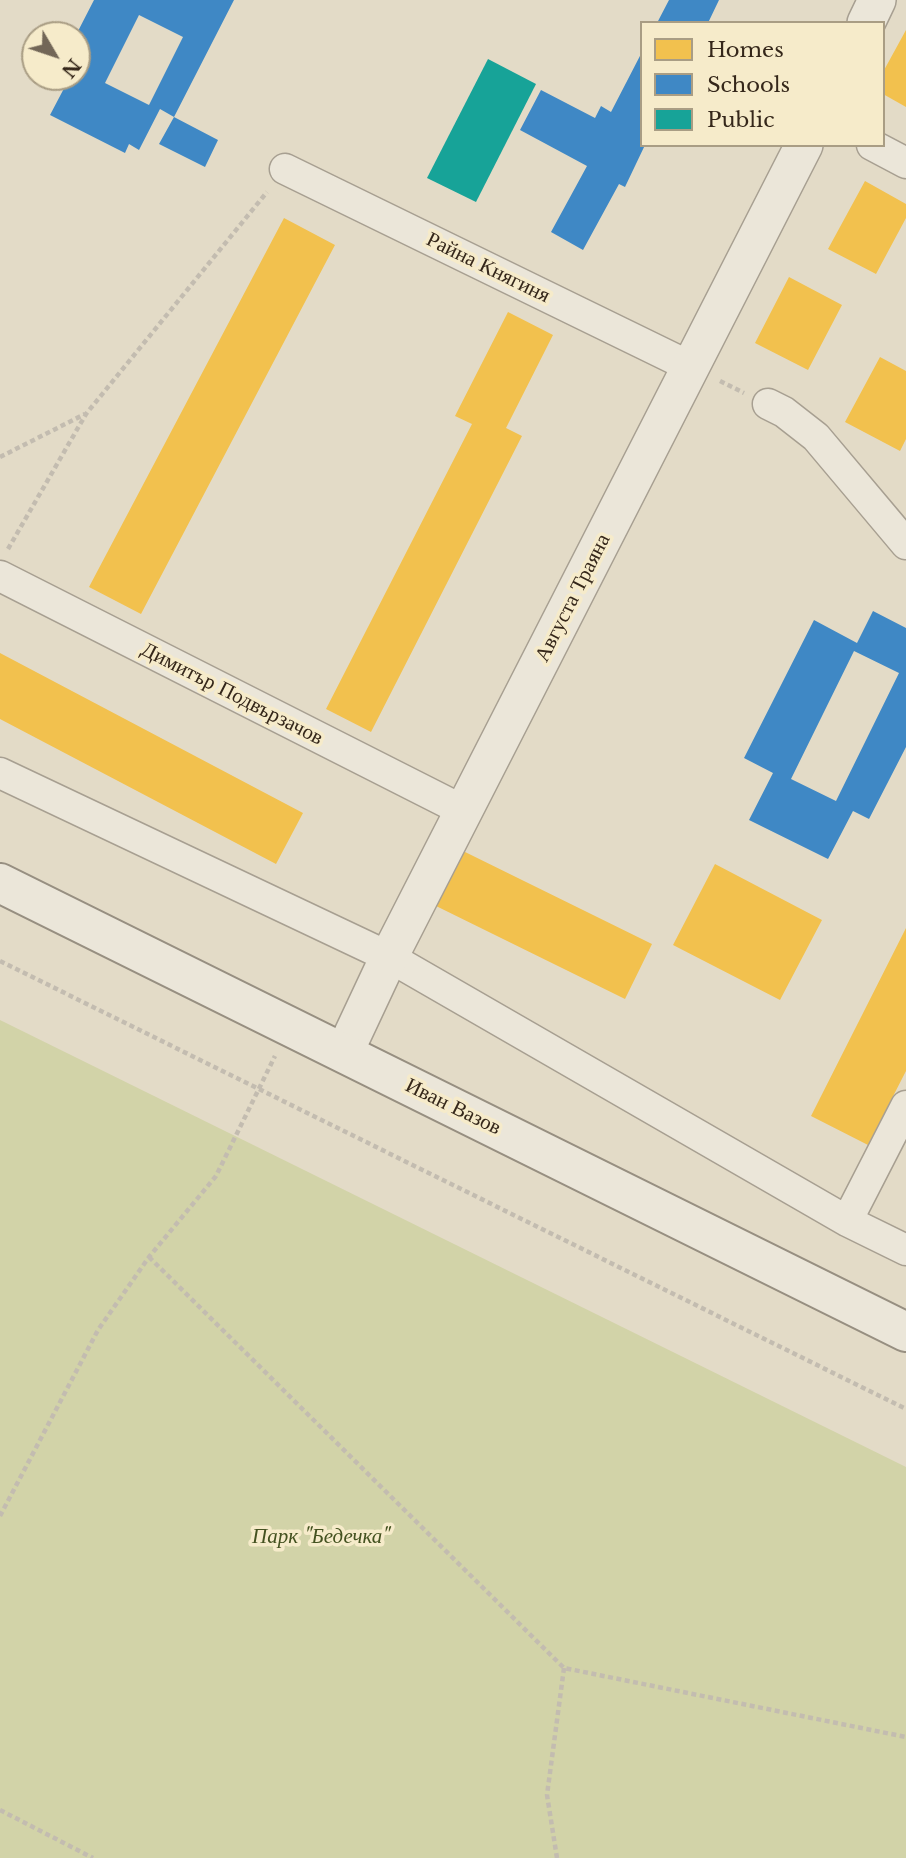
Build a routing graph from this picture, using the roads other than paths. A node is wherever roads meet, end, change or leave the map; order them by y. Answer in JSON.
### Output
{"nodes":[{"id":1,"x":877,"y":0,"type":"edge"},
{"id":2,"x":867,"y":21,"type":"edge"},
{"id":3,"x":803,"y":147,"type":"edge"},
{"id":4,"x":876,"y":147,"type":"edge"},
{"id":5,"x":906,"y":163,"type":"edge"},
{"id":6,"x":285,"y":169,"type":"road end"},
{"id":7,"x":704,"y":373,"type":"junction"},
{"id":8,"x":758,"y":400,"type":"road end"},
{"id":9,"x":906,"y":544,"type":"edge"},
{"id":10,"x":3,"y":564,"type":"edge"},
{"id":11,"x":0,"y":773,"type":"edge"},
{"id":12,"x":464,"y":811,"type":"junction"},
{"id":13,"x":0,"y":883,"type":"edge"},
{"id":14,"x":389,"y":957,"type":"junction"},
{"id":15,"x":344,"y":1053,"type":"junction"},
{"id":16,"x":906,"y":1105,"type":"edge"},
{"id":17,"x":847,"y":1221,"type":"junction"},
{"id":18,"x":906,"y":1250,"type":"edge"},
{"id":19,"x":906,"y":1332,"type":"edge"}],
"edges":[{"from":1,"to":2,"type":"street"},
{"from":3,"to":7,"type":"street","name":"Августа Траяна"},
{"from":4,"to":5,"type":"street"},
{"from":6,"to":7,"type":"street","name":"Райна Княгиня"},
{"from":7,"to":12,"type":"street","name":"Августа Траяна"},
{"from":8,"to":9,"type":"street"},
{"from":10,"to":12,"type":"street","name":"Димитър Подвързачов"},
{"from":11,"to":14,"type":"street"},
{"from":12,"to":14,"type":"street","name":"Августа Траяна"},
{"from":13,"to":15,"type":"main road","name":"Иван Вазов"},
{"from":14,"to":15,"type":"street","name":"Августа Траяна"},
{"from":14,"to":17,"type":"street"},
{"from":15,"to":19,"type":"main road","name":"Иван Вазов"},
{"from":16,"to":17,"type":"street"},
{"from":17,"to":18,"type":"street"}]}
